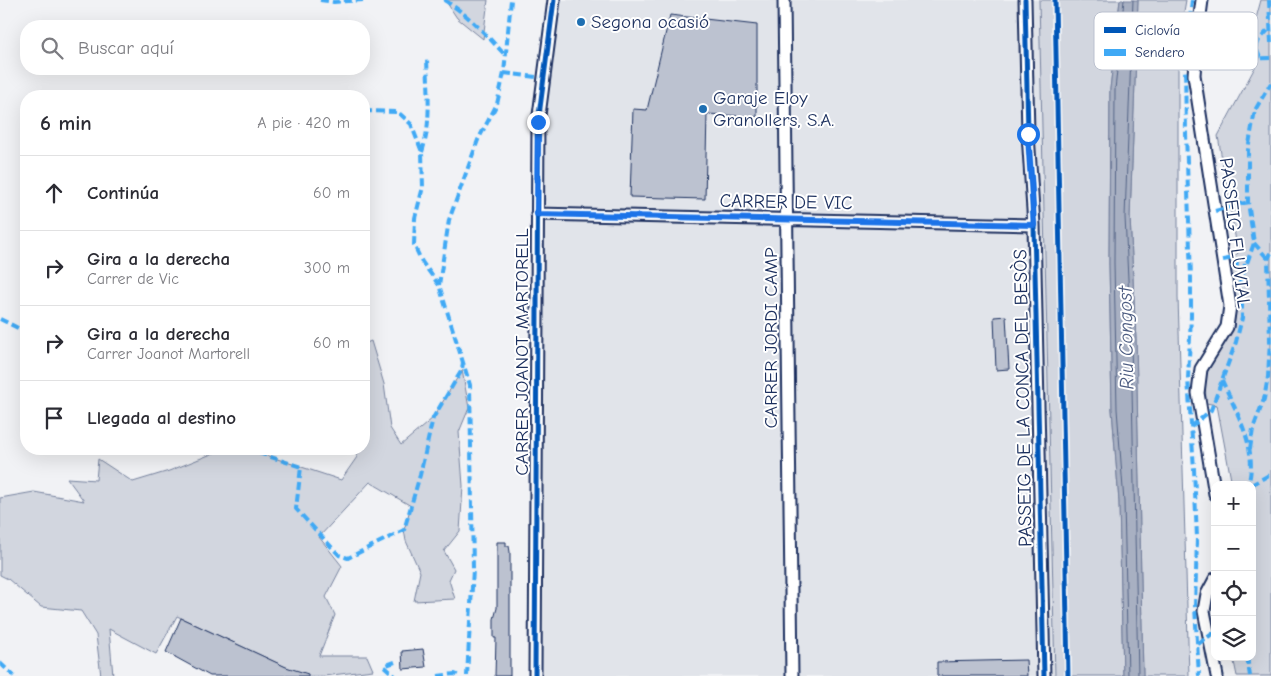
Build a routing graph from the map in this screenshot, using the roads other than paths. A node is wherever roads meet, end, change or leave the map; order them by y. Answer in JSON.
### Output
{"nodes":[{"id":1,"x":554,"y":0,"type":"edge"},
{"id":2,"x":784,"y":0,"type":"edge"},
{"id":3,"x":1025,"y":0,"type":"edge"},
{"id":4,"x":1194,"y":70,"type":"edge"},
{"id":5,"x":537,"y":214,"type":"junction"},
{"id":6,"x":787,"y":219,"type":"junction"},
{"id":7,"x":1034,"y":225,"type":"junction"},
{"id":8,"x":1213,"y":481,"type":"edge"},
{"id":9,"x":1211,"y":586,"type":"edge"},
{"id":10,"x":535,"y":676,"type":"edge"},
{"id":11,"x":792,"y":676,"type":"edge"},
{"id":12,"x":1044,"y":676,"type":"edge"},
{"id":13,"x":1217,"y":676,"type":"edge"}],
"edges":[{"from":1,"to":5,"type":"street","name":"CARRER JOANOT MARTORELL"},
{"from":2,"to":6,"type":"street","name":"CARRER JORDI CAMP"},
{"from":3,"to":7,"type":"street","name":"PASSEIG DE LA CONCA DEL BESÒS"},
{"from":4,"to":8,"type":"street","name":"PASSEIG FLUVIAL"},
{"from":5,"to":6,"type":"street","name":"CARRER DE VIC"},
{"from":5,"to":10,"type":"street","name":"CARRER JOANOT MARTORELL"},
{"from":6,"to":7,"type":"street","name":"CARRER DE VIC"},
{"from":6,"to":11,"type":"street","name":"CARRER JORDI CAMP"},
{"from":7,"to":12,"type":"street","name":"PASSEIG DE LA CONCA DEL BESÒS"},
{"from":9,"to":13,"type":"street"}]}
